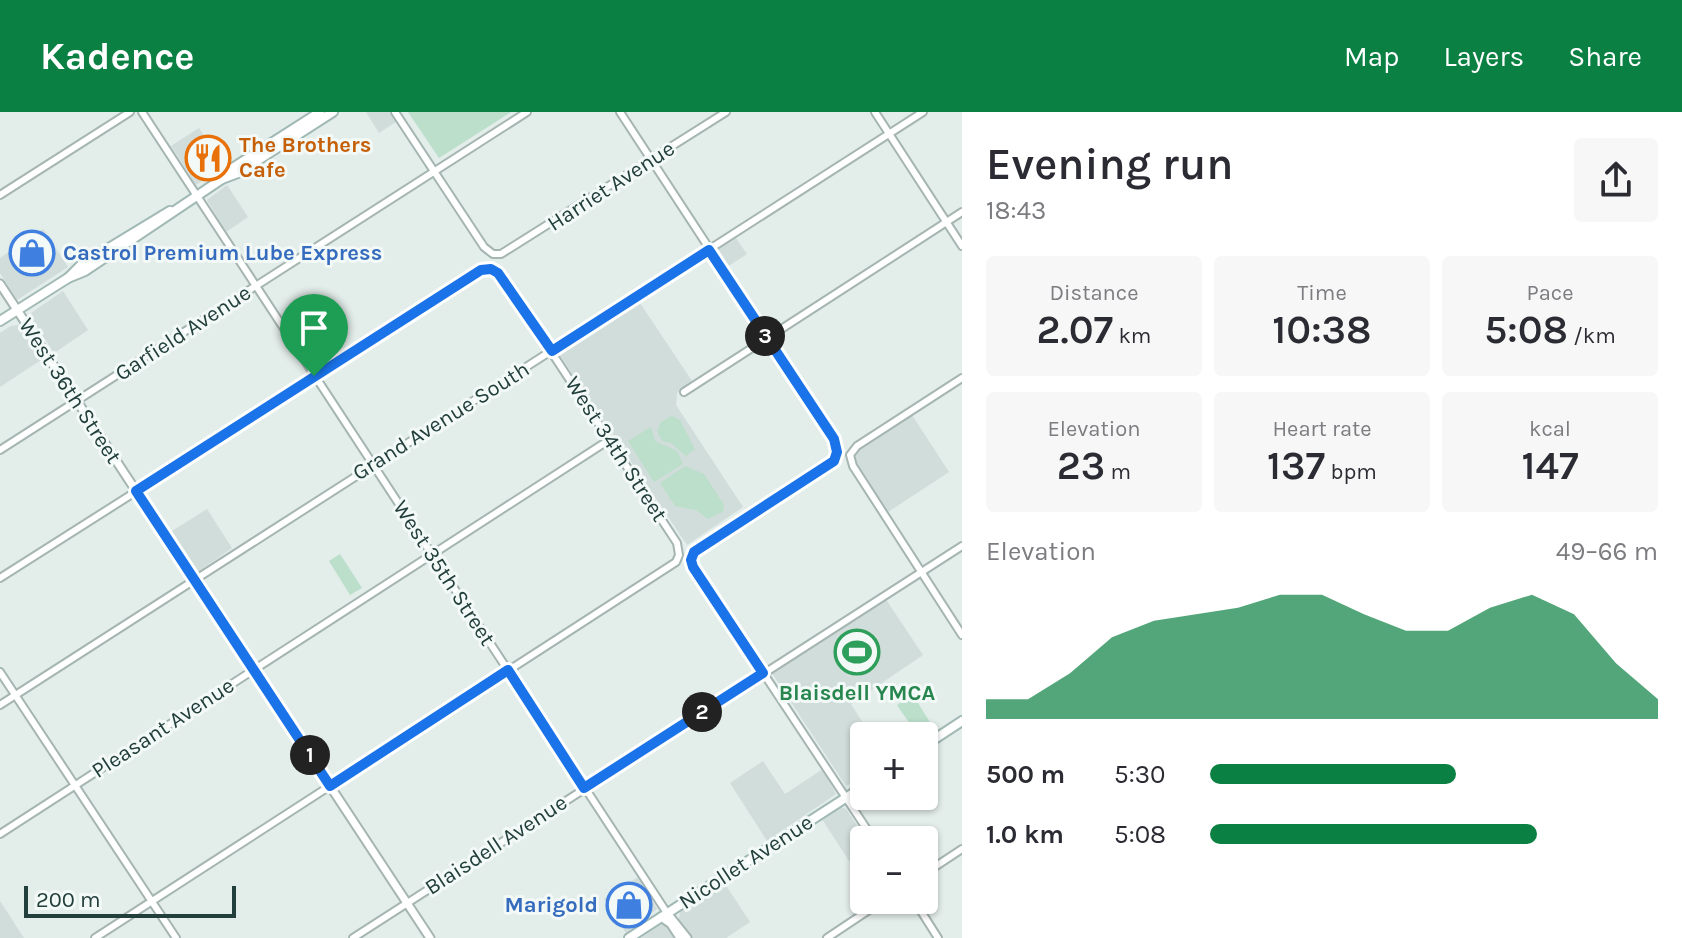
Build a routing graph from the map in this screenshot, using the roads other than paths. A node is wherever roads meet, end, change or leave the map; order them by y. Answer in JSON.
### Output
{"nodes":[{"id":1,"x":130,"y":112,"type":"edge"},
{"id":2,"x":142,"y":112,"type":"edge"},
{"id":3,"x":320,"y":112,"type":"edge"},
{"id":4,"x":333,"y":112,"type":"edge"},
{"id":5,"x":395,"y":112,"type":"edge"},
{"id":6,"x":527,"y":112,"type":"edge"},
{"id":7,"x":620,"y":112,"type":"edge"},
{"id":8,"x":726,"y":112,"type":"edge"},
{"id":9,"x":875,"y":112,"type":"edge"},
{"id":10,"x":923,"y":112,"type":"edge"},
{"id":11,"x":889,"y":134,"type":"junction"},
{"id":12,"x":651,"y":161,"type":"junction"},
{"id":13,"x":434,"y":172,"type":"junction"},
{"id":14,"x":222,"y":179,"type":"junction"},
{"id":15,"x":0,"y":195,"type":"edge"},
{"id":16,"x":197,"y":195,"type":"junction"},
{"id":17,"x":962,"y":212,"type":"edge"},
{"id":18,"x":947,"y":222,"type":"junction"},
{"id":19,"x":962,"y":246,"type":"edge"},
{"id":20,"x":709,"y":250,"type":"junction"},
{"id":21,"x":0,"y":284,"type":"edge"},
{"id":22,"x":256,"y":287,"type":"junction"},
{"id":23,"x":17,"y":310,"type":"junction"},
{"id":24,"x":0,"y":321,"type":"edge"},
{"id":25,"x":767,"y":339,"type":"junction"},
{"id":26,"x":552,"y":351,"type":"junction"},
{"id":27,"x":314,"y":376,"type":"junction"},
{"id":28,"x":962,"y":378,"type":"edge"},
{"id":29,"x":684,"y":392,"type":"dead end"},
{"id":30,"x":77,"y":401,"type":"junction"},
{"id":31,"x":609,"y":440,"type":"junction"},
{"id":32,"x":0,"y":450,"type":"edge"},
{"id":33,"x":372,"y":464,"type":"junction"},
{"id":34,"x":136,"y":491,"type":"junction"},
{"id":35,"x":962,"y":546,"type":"edge"},
{"id":36,"x":432,"y":555,"type":"junction"},
{"id":37,"x":921,"y":572,"type":"junction"},
{"id":38,"x":0,"y":578,"type":"edge"},
{"id":39,"x":195,"y":580,"type":"junction"},
{"id":40,"x":962,"y":635,"type":"edge"},
{"id":41,"x":254,"y":670,"type":"junction"},
{"id":42,"x":508,"y":670,"type":"junction"},
{"id":43,"x":0,"y":672,"type":"edge"},
{"id":44,"x":763,"y":673,"type":"junction"},
{"id":45,"x":15,"y":696,"type":"junction"},
{"id":46,"x":0,"y":705,"type":"edge"},
{"id":47,"x":962,"y":721,"type":"edge"},
{"id":48,"x":938,"y":737,"type":"edge"},
{"id":49,"x":74,"y":785,"type":"junction"},
{"id":50,"x":330,"y":786,"type":"junction"},
{"id":51,"x":584,"y":788,"type":"junction"},
{"id":52,"x":850,"y":795,"type":"edge"},
{"id":53,"x":846,"y":798,"type":"junction"},
{"id":54,"x":865,"y":826,"type":"edge"},
{"id":55,"x":0,"y":834,"type":"edge"},
{"id":56,"x":962,"y":849,"type":"edge"},
{"id":57,"x":938,"y":865,"type":"edge"},
{"id":58,"x":151,"y":901,"type":"junction"},
{"id":59,"x":407,"y":903,"type":"junction"},
{"id":60,"x":863,"y":914,"type":"edge"},
{"id":61,"x":923,"y":914,"type":"edge"},
{"id":62,"x":664,"y":915,"type":"junction"},
{"id":63,"x":95,"y":938,"type":"edge"},
{"id":64,"x":176,"y":938,"type":"edge"},
{"id":65,"x":353,"y":938,"type":"edge"},
{"id":66,"x":430,"y":938,"type":"edge"},
{"id":67,"x":629,"y":938,"type":"edge"},
{"id":68,"x":680,"y":938,"type":"edge"},
{"id":69,"x":687,"y":938,"type":"edge"},
{"id":70,"x":827,"y":938,"type":"edge"},
{"id":71,"x":938,"y":938,"type":"edge"}],
"edges":[{"from":1,"to":15,"type":"street"},
{"from":2,"to":16,"type":"street","name":"West 35th Street"},
{"from":3,"to":14,"type":"main road"},
{"from":4,"to":14,"type":"main road"},
{"from":5,"to":13,"type":"street"},
{"from":6,"to":13,"type":"street","name":"Garfield Avenue"},
{"from":7,"to":12,"type":"street"},
{"from":8,"to":12,"type":"street","name":"Harriet Avenue"},
{"from":9,"to":11,"type":"street"},
{"from":10,"to":11,"type":"street","name":"Grand Avenue South"},
{"from":11,"to":18,"type":"street"},
{"from":11,"to":20,"type":"street","name":"Grand Avenue South"},
{"from":12,"to":13,"type":"street","name":"Harriet Avenue"},
{"from":12,"to":20,"type":"street"},
{"from":13,"to":22,"type":"street","name":"Garfield Avenue"},
{"from":14,"to":16,"type":"main road"},
{"from":16,"to":22,"type":"street","name":"West 35th Street"},
{"from":16,"to":23,"type":"main road"},
{"from":17,"to":18,"type":"street"},
{"from":18,"to":19,"type":"street"},
{"from":18,"to":25,"type":"street"},
{"from":20,"to":25,"type":"street"},
{"from":20,"to":26,"type":"street","name":"Grand Avenue South"},
{"from":21,"to":23,"type":"street","name":"West 36th Street"},
{"from":22,"to":27,"type":"street","name":"West 35th Street"},
{"from":22,"to":30,"type":"street","name":"Garfield Avenue"},
{"from":23,"to":24,"type":"main road"},
{"from":23,"to":30,"type":"street","name":"West 36th Street"},
{"from":25,"to":29,"type":"street"},
{"from":25,"to":44,"type":"street"},
{"from":26,"to":27,"type":"street","name":"West 34th Street"},
{"from":26,"to":31,"type":"street","name":"West 34th Street"},
{"from":26,"to":33,"type":"street","name":"Grand Avenue South"},
{"from":27,"to":33,"type":"street","name":"West 35th Street"},
{"from":27,"to":34,"type":"street"},
{"from":28,"to":37,"type":"street"},
{"from":30,"to":32,"type":"street","name":"Garfield Avenue"},
{"from":30,"to":34,"type":"street","name":"West 36th Street"},
{"from":31,"to":36,"type":"street","name":"Pleasant Avenue"},
{"from":31,"to":42,"type":"street","name":"West 34th Street"},
{"from":33,"to":36,"type":"street","name":"West 35th Street"},
{"from":33,"to":39,"type":"street","name":"Grand Avenue South"},
{"from":34,"to":38,"type":"street"},
{"from":34,"to":39,"type":"street","name":"West 36th Street"},
{"from":35,"to":37,"type":"street","name":"Blaisdell Avenue"},
{"from":36,"to":41,"type":"street","name":"Pleasant Avenue"},
{"from":36,"to":42,"type":"street","name":"West 35th Street"},
{"from":37,"to":40,"type":"street"},
{"from":37,"to":44,"type":"street","name":"Blaisdell Avenue"},
{"from":39,"to":41,"type":"street","name":"West 36th Street"},
{"from":39,"to":45,"type":"street","name":"Grand Avenue South"},
{"from":41,"to":49,"type":"street","name":"Pleasant Avenue"},
{"from":41,"to":50,"type":"street","name":"West 36th Street"},
{"from":42,"to":50,"type":"street"},
{"from":42,"to":51,"type":"street","name":"West 35th Street"},
{"from":43,"to":45,"type":"street"},
{"from":44,"to":51,"type":"street","name":"Blaisdell Avenue"},
{"from":44,"to":53,"type":"street"},
{"from":45,"to":46,"type":"street","name":"Grand Avenue South"},
{"from":45,"to":49,"type":"street"},
{"from":47,"to":48,"type":"main road"},
{"from":49,"to":55,"type":"street","name":"Pleasant Avenue"},
{"from":49,"to":58,"type":"street"},
{"from":50,"to":58,"type":"street"},
{"from":50,"to":59,"type":"street","name":"West 36th Street"},
{"from":51,"to":59,"type":"street","name":"Blaisdell Avenue"},
{"from":51,"to":62,"type":"street","name":"West 35th Street"},
{"from":52,"to":53,"type":"main road","name":"Nicollet Avenue"},
{"from":53,"to":54,"type":"street"},
{"from":53,"to":62,"type":"main road","name":"Nicollet Avenue"},
{"from":56,"to":57,"type":"street"},
{"from":58,"to":63,"type":"street"},
{"from":58,"to":64,"type":"street"},
{"from":59,"to":65,"type":"street","name":"Blaisdell Avenue"},
{"from":59,"to":66,"type":"street","name":"West 36th Street"},
{"from":60,"to":70,"type":"street"},
{"from":61,"to":71,"type":"street"},
{"from":62,"to":67,"type":"main road","name":"Nicollet Avenue"},
{"from":62,"to":68,"type":"street"},
{"from":62,"to":69,"type":"street"}]}
